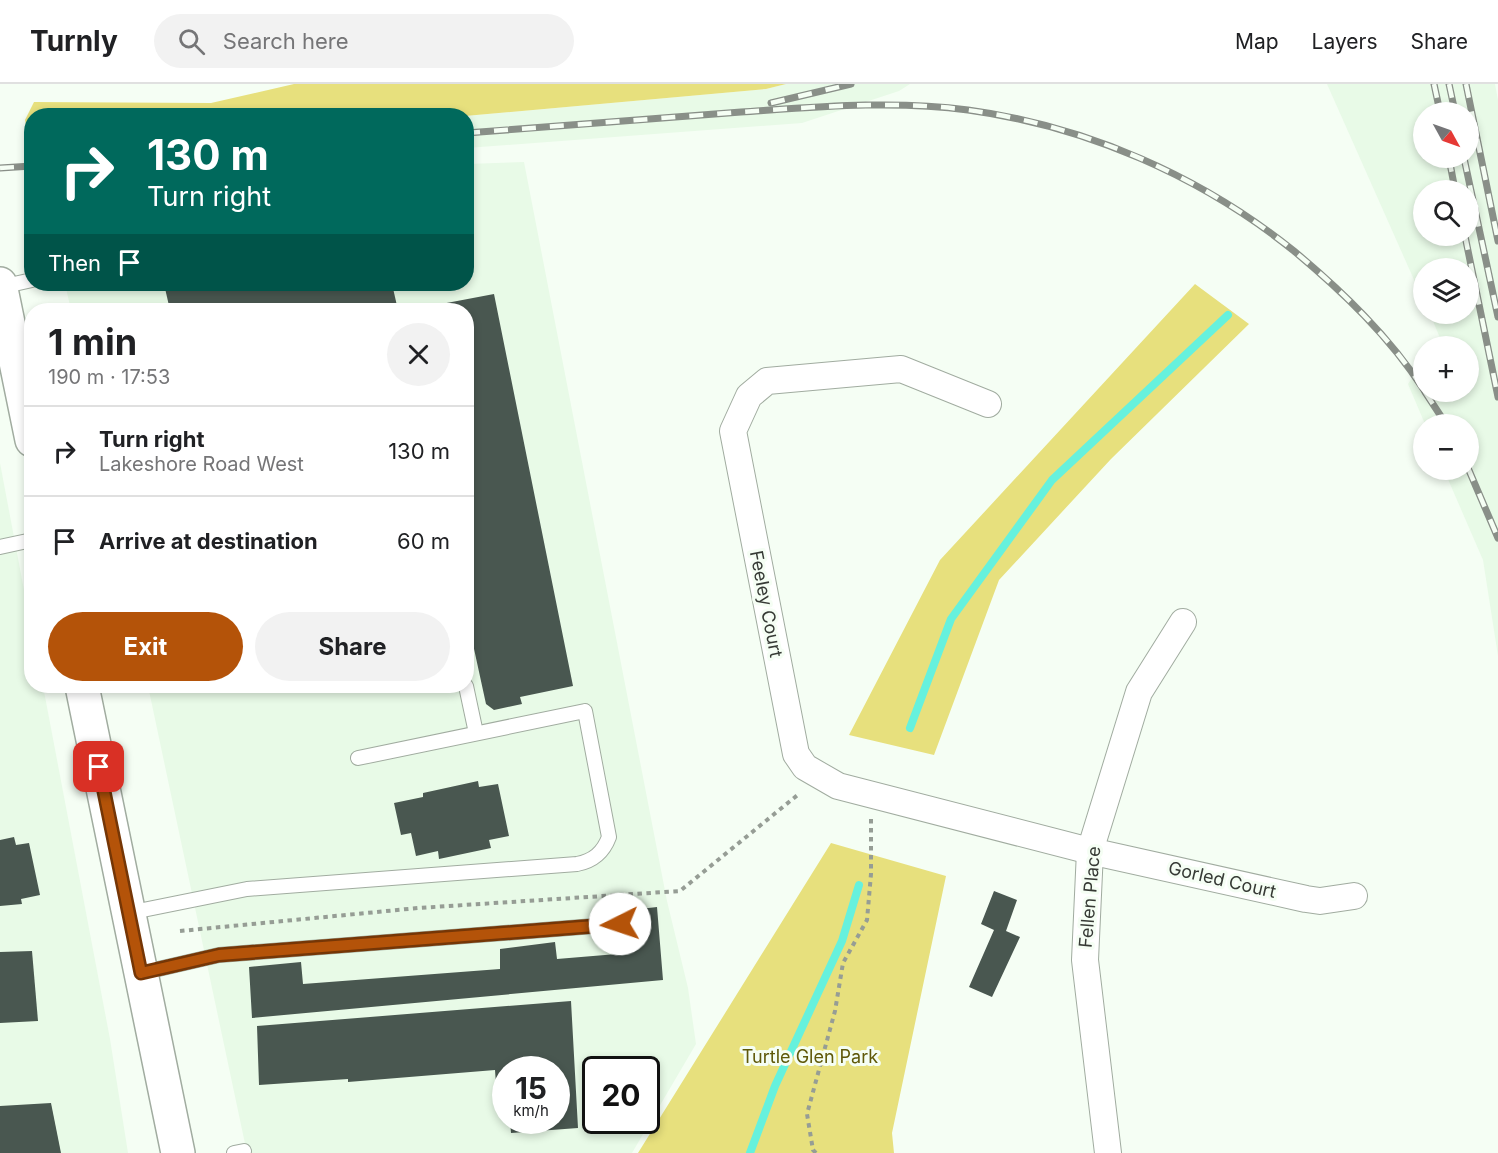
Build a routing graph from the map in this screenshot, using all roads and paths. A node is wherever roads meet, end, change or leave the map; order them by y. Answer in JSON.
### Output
{"nodes":[{"id":1,"x":24,"y":282,"type":"edge"},
{"id":2,"x":0,"y":286,"type":"edge"},
{"id":3,"x":24,"y":402,"type":"edge"},
{"id":4,"x":988,"y":404,"type":"dead end"},
{"id":5,"x":24,"y":542,"type":"edge"},
{"id":6,"x":0,"y":547,"type":"edge"},
{"id":7,"x":1183,"y":622,"type":"dead end"},
{"id":8,"x":83,"y":693,"type":"edge"},
{"id":9,"x":467,"y":693,"type":"edge"},
{"id":10,"x":476,"y":733,"type":"junction"},
{"id":11,"x":358,"y":758,"type":"dead end"},
{"id":12,"x":871,"y":795,"type":"junction"},
{"id":13,"x":1090,"y":851,"type":"junction"},
{"id":14,"x":1354,"y":896,"type":"dead end"},
{"id":15,"x":128,"y":913,"type":"junction"},
{"id":16,"x":620,"y":924,"type":"dead end"},
{"id":17,"x":141,"y":973,"type":"junction"},
{"id":18,"x":177,"y":1153,"type":"edge"},
{"id":19,"x":816,"y":1153,"type":"edge"},
{"id":20,"x":1108,"y":1153,"type":"edge"}],
"edges":[{"from":1,"to":2,"type":"lane"},
{"from":2,"to":3,"type":"main road"},
{"from":4,"to":12,"type":"street","name":"Feeley Court"},
{"from":5,"to":6,"type":"lane"},
{"from":7,"to":13,"type":"street","name":"Fellen Place"},
{"from":8,"to":15,"type":"main road"},
{"from":9,"to":10,"type":"lane"},
{"from":10,"to":11,"type":"lane"},
{"from":10,"to":15,"type":"lane"},
{"from":12,"to":13,"type":"street","name":"Feeley Court"},
{"from":12,"to":19,"type":"path"},
{"from":13,"to":14,"type":"street","name":"Gorled Court"},
{"from":13,"to":20,"type":"street","name":"Fellen Place"},
{"from":15,"to":17,"type":"main road"},
{"from":16,"to":17,"type":"lane"},
{"from":17,"to":18,"type":"main road"}]}
